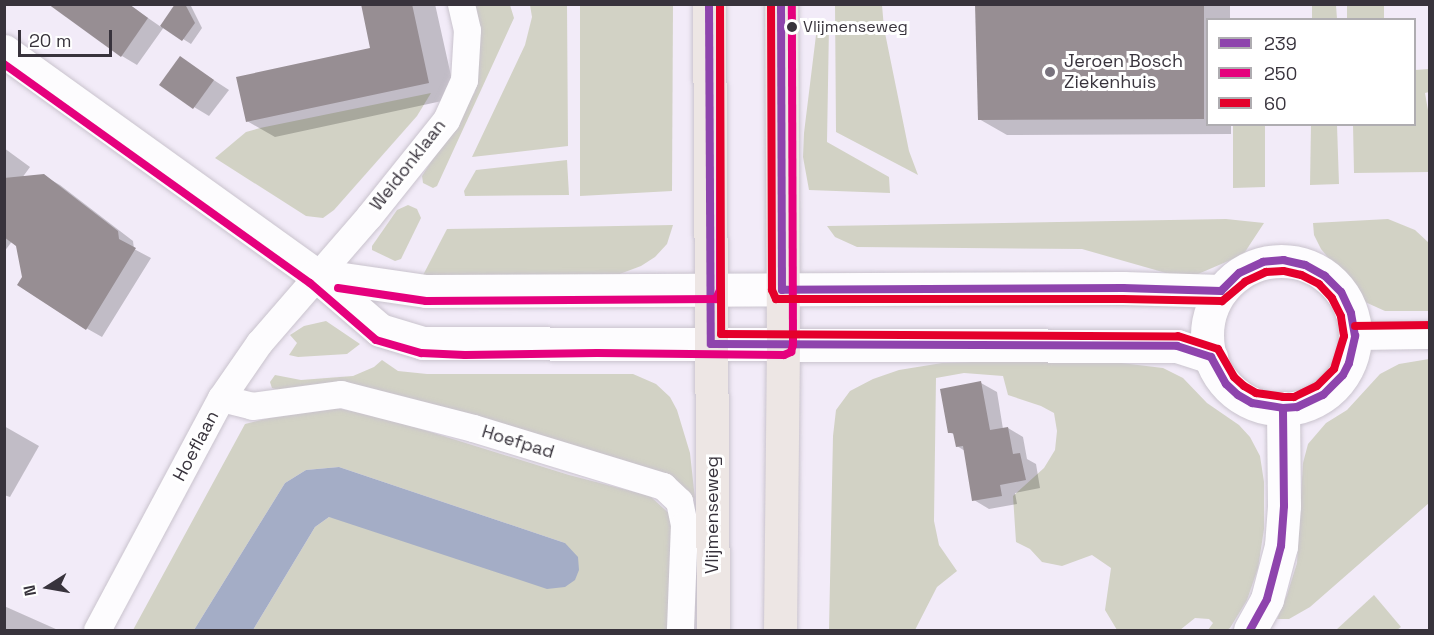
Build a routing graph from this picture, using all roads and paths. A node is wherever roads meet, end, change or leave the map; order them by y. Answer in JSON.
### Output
{"nodes":[{"id":1,"x":461,"y":4,"type":"edge"},
{"id":2,"x":709,"y":4,"type":"edge"},
{"id":3,"x":781,"y":4,"type":"edge"},
{"id":4,"x":4,"y":51,"type":"edge"},
{"id":5,"x":316,"y":275,"type":"junction"},
{"id":6,"x":710,"y":290,"type":"junction"},
{"id":7,"x":782,"y":290,"type":"junction"},
{"id":8,"x":1221,"y":291,"type":"junction"},
{"id":9,"x":1430,"y":335,"type":"edge"},
{"id":10,"x":1355,"y":336,"type":"junction"},
{"id":11,"x":711,"y":344,"type":"junction"},
{"id":12,"x":783,"y":345,"type":"junction"},
{"id":13,"x":1211,"y":357,"type":"junction"},
{"id":14,"x":221,"y":398,"type":"junction"},
{"id":15,"x":1283,"y":408,"type":"junction"},
{"id":16,"x":97,"y":630,"type":"edge"},
{"id":17,"x":680,"y":630,"type":"edge"},
{"id":18,"x":713,"y":630,"type":"edge"},
{"id":19,"x":780,"y":630,"type":"edge"},
{"id":20,"x":1250,"y":630,"type":"edge"}],
"edges":[{"from":1,"to":5,"type":"street","name":"Weidonklaan"},
{"from":2,"to":6,"type":"main road","name":"Vlijmenseweg"},
{"from":3,"to":7,"type":"main road"},
{"from":4,"to":5,"type":"street"},
{"from":5,"to":6,"type":"street"},
{"from":5,"to":11,"type":"street"},
{"from":5,"to":14,"type":"street","name":"Hoeflaan"},
{"from":6,"to":7,"type":"street"},
{"from":6,"to":11,"type":"main road","name":"Vlijmenseweg"},
{"from":7,"to":8,"type":"street"},
{"from":7,"to":12,"type":"main road"},
{"from":8,"to":10,"type":"street"},
{"from":8,"to":13,"type":"street"},
{"from":9,"to":10,"type":"street"},
{"from":10,"to":15,"type":"street"},
{"from":11,"to":12,"type":"street"},
{"from":11,"to":18,"type":"main road","name":"Vlijmenseweg"},
{"from":12,"to":13,"type":"street"},
{"from":12,"to":19,"type":"main road"},
{"from":13,"to":15,"type":"street"},
{"from":14,"to":16,"type":"street","name":"Hoeflaan"},
{"from":14,"to":17,"type":"street","name":"Hoefpad"},
{"from":15,"to":20,"type":"street"}]}
